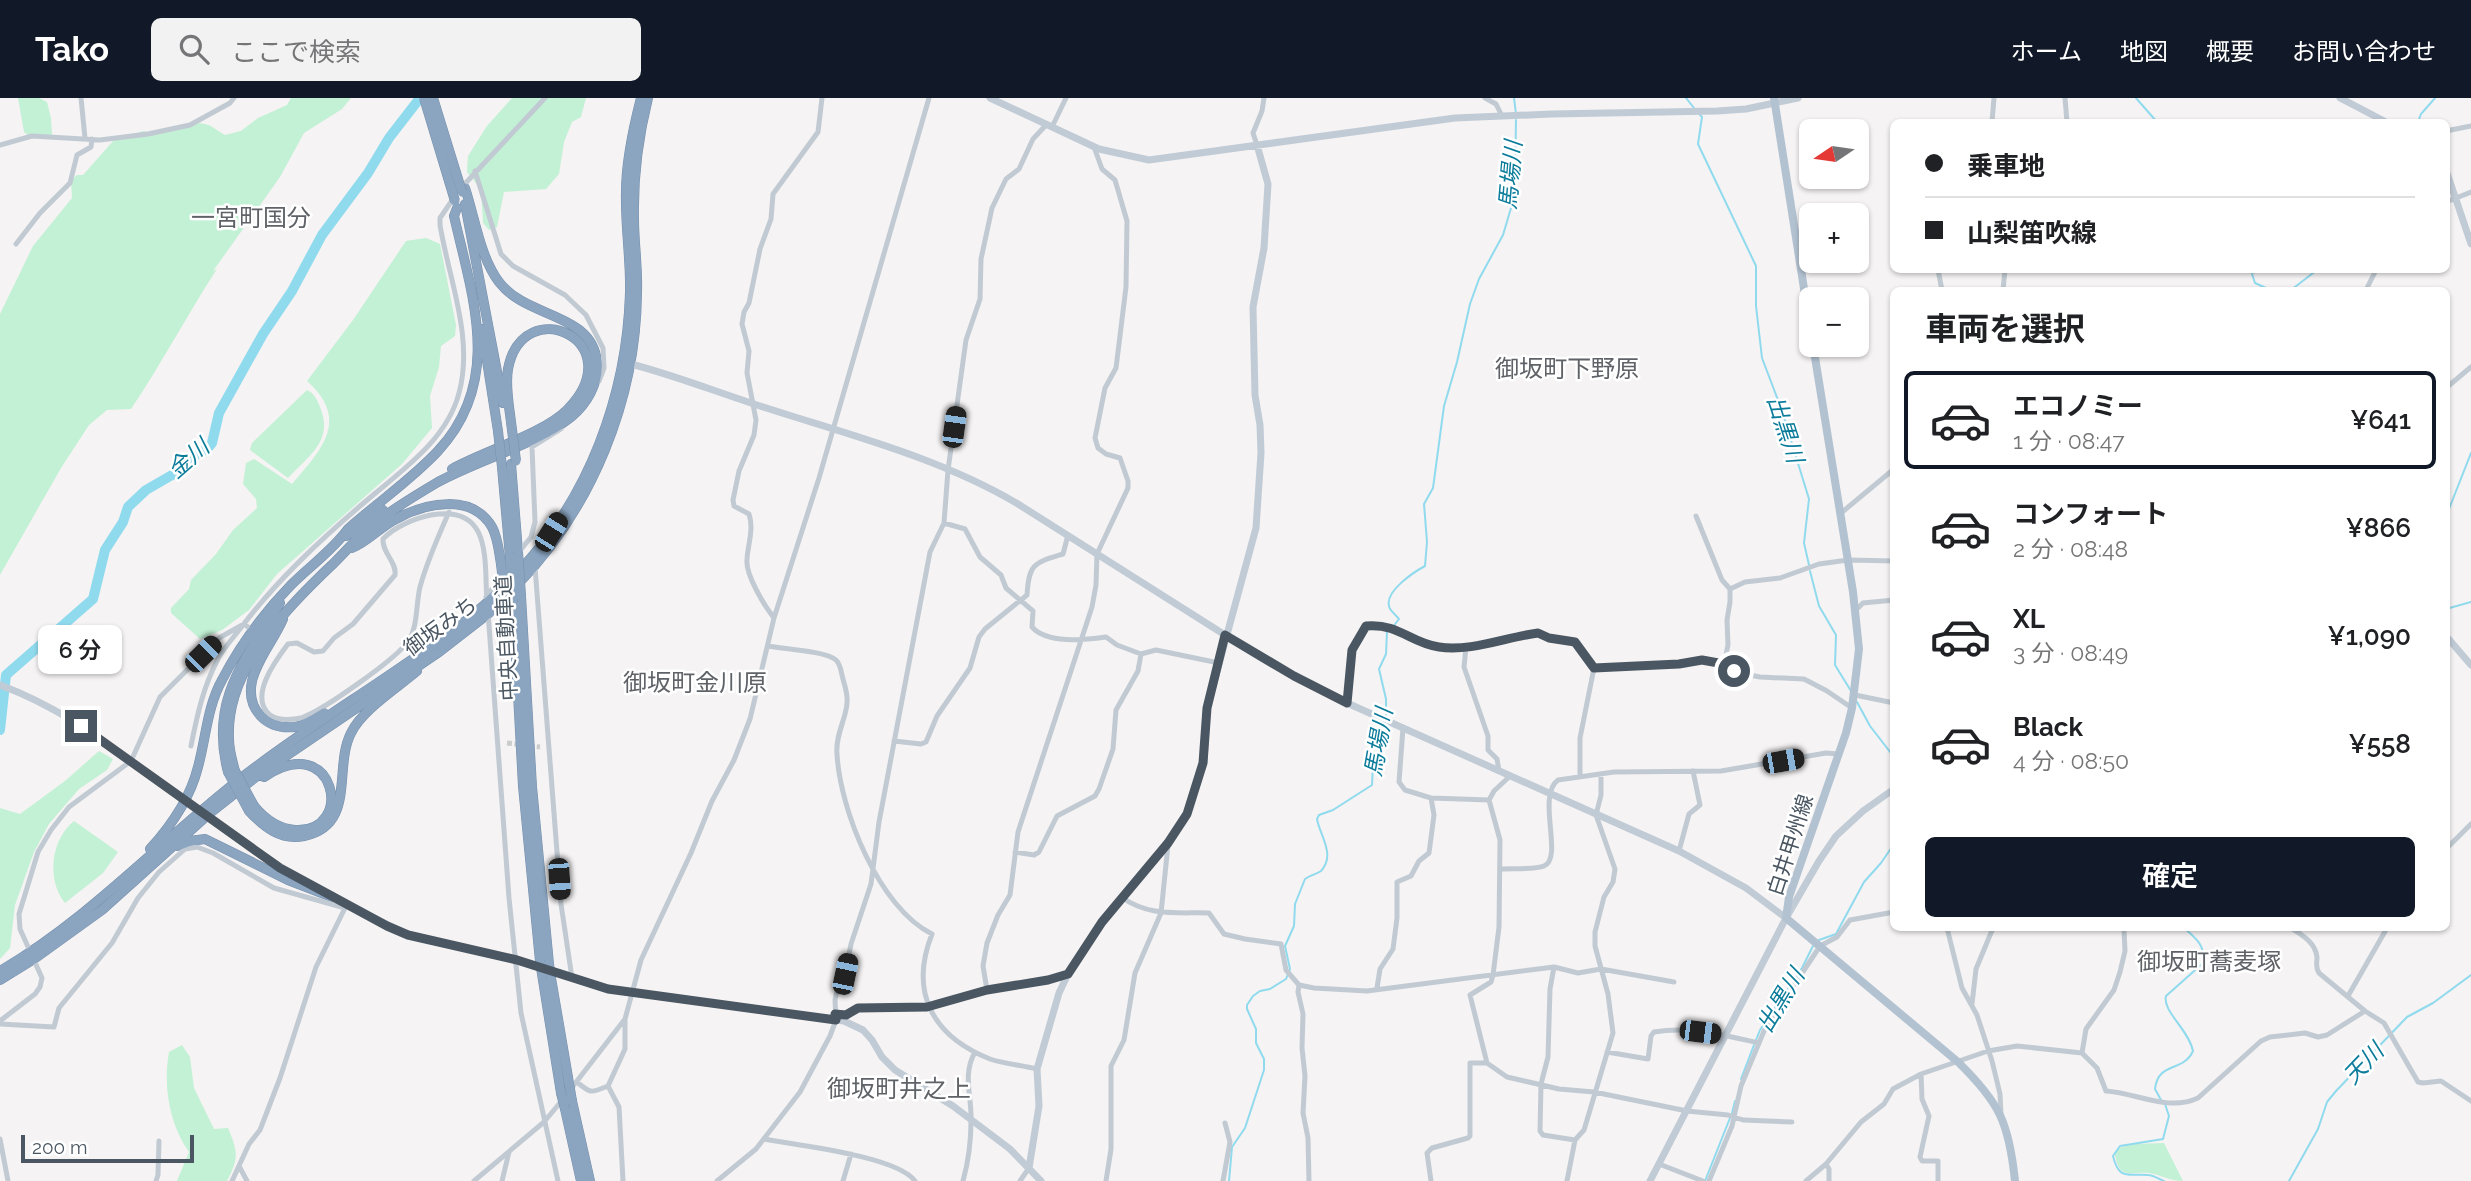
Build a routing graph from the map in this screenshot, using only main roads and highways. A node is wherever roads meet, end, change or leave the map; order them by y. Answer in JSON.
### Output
{"nodes":[{"id":1,"x":425,"y":98,"type":"edge"},
{"id":2,"x":433,"y":98,"type":"edge"},
{"id":3,"x":641,"y":98,"type":"edge"},
{"id":4,"x":648,"y":98,"type":"edge"},
{"id":5,"x":1774,"y":100,"type":"edge"},
{"id":6,"x":463,"y":190,"type":"junction"},
{"id":7,"x":456,"y":205,"type":"junction"},
{"id":8,"x":1804,"y":287,"type":"edge"},
{"id":9,"x":1815,"y":357,"type":"edge"},
{"id":10,"x":628,"y":363,"type":"junction"},
{"id":11,"x":505,"y":426,"type":"junction"},
{"id":12,"x":509,"y":464,"type":"junction"},
{"id":13,"x":341,"y":539,"type":"junction"},
{"id":14,"x":348,"y":550,"type":"junction"},
{"id":15,"x":514,"y":554,"type":"junction"},
{"id":16,"x":292,"y":584,"type":"junction"},
{"id":17,"x":513,"y":602,"type":"junction"},
{"id":18,"x":487,"y":605,"type":"junction"},
{"id":19,"x":289,"y":608,"type":"junction"},
{"id":20,"x":439,"y":647,"type":"junction"},
{"id":21,"x":232,"y":771,"type":"junction"},
{"id":22,"x":222,"y":804,"type":"junction"},
{"id":23,"x":252,"y":808,"type":"junction"},
{"id":24,"x":161,"y":857,"type":"junction"},
{"id":25,"x":109,"y":893,"type":"junction"},
{"id":26,"x":332,"y":897,"type":"road end"},
{"id":27,"x":32,"y":956,"type":"junction"},
{"id":28,"x":545,"y":962,"type":"junction"},
{"id":29,"x":0,"y":971,"type":"edge"},
{"id":30,"x":546,"y":976,"type":"junction"},
{"id":31,"x":0,"y":980,"type":"edge"},
{"id":32,"x":581,"y":1181,"type":"edge"},
{"id":33,"x":590,"y":1181,"type":"edge"},
{"id":34,"x":2015,"y":1181,"type":"edge"}],
"edges":[{"from":1,"to":7,"type":"highway","name":"中央自動車道","bridge":true},
{"from":2,"to":6,"type":"highway","bridge":true},
{"from":3,"to":10,"type":"highway","name":"御坂みち"},
{"from":4,"to":10,"type":"highway","name":"御坂みち"},
{"from":5,"to":8,"type":"main road"},
{"from":6,"to":11,"type":"highway","name":"中央自動車道"},
{"from":6,"to":14,"type":"highway"},
{"from":7,"to":11,"type":"highway","name":"中央自動車道"},
{"from":7,"to":13,"type":"highway"},
{"from":9,"to":34,"type":"main road","name":"白井甲州線"},
{"from":10,"to":18,"type":"highway","name":"御坂みち"},
{"from":10,"to":18,"type":"highway","name":"御坂みち"},
{"from":11,"to":12,"type":"highway","name":"中央自動車道","bridge":true},
{"from":11,"to":12,"type":"highway","bridge":true},
{"from":11,"to":13,"type":"highway"},
{"from":12,"to":15,"type":"highway","name":"中央自動車道"},
{"from":12,"to":15,"type":"highway","name":"中央自動車道"},
{"from":13,"to":16,"type":"highway"},
{"from":14,"to":17,"type":"highway","bridge":true},
{"from":14,"to":19,"type":"highway"},
{"from":15,"to":17,"type":"highway","name":"中央自動車道","bridge":true},
{"from":16,"to":21,"type":"highway"},
{"from":16,"to":25,"type":"highway"},
{"from":17,"to":28,"type":"highway","name":"中央自動車道"},
{"from":17,"to":28,"type":"highway","name":"中央自動車道"},
{"from":18,"to":20,"type":"highway","name":"御坂みち"},
{"from":19,"to":20,"type":"highway"},
{"from":19,"to":21,"type":"highway"},
{"from":20,"to":22,"type":"highway","name":"御坂みち"},
{"from":20,"to":23,"type":"highway"},
{"from":20,"to":25,"type":"highway","name":"御坂みち"},
{"from":21,"to":23,"type":"highway","bridge":true},
{"from":22,"to":23,"type":"highway"},
{"from":22,"to":24,"type":"highway","name":"御坂みち"},
{"from":24,"to":26,"type":"highway"},
{"from":24,"to":27,"type":"highway","name":"御坂みち"},
{"from":25,"to":27,"type":"highway","name":"御坂みち"},
{"from":27,"to":29,"type":"highway","name":"御坂みち"},
{"from":27,"to":31,"type":"highway","name":"御坂みち"},
{"from":28,"to":30,"type":"highway","name":"中央自動車道","bridge":true},
{"from":30,"to":32,"type":"highway","name":"中央自動車道","bridge":true},
{"from":30,"to":33,"type":"highway","name":"中央自動車道","bridge":true}]}
